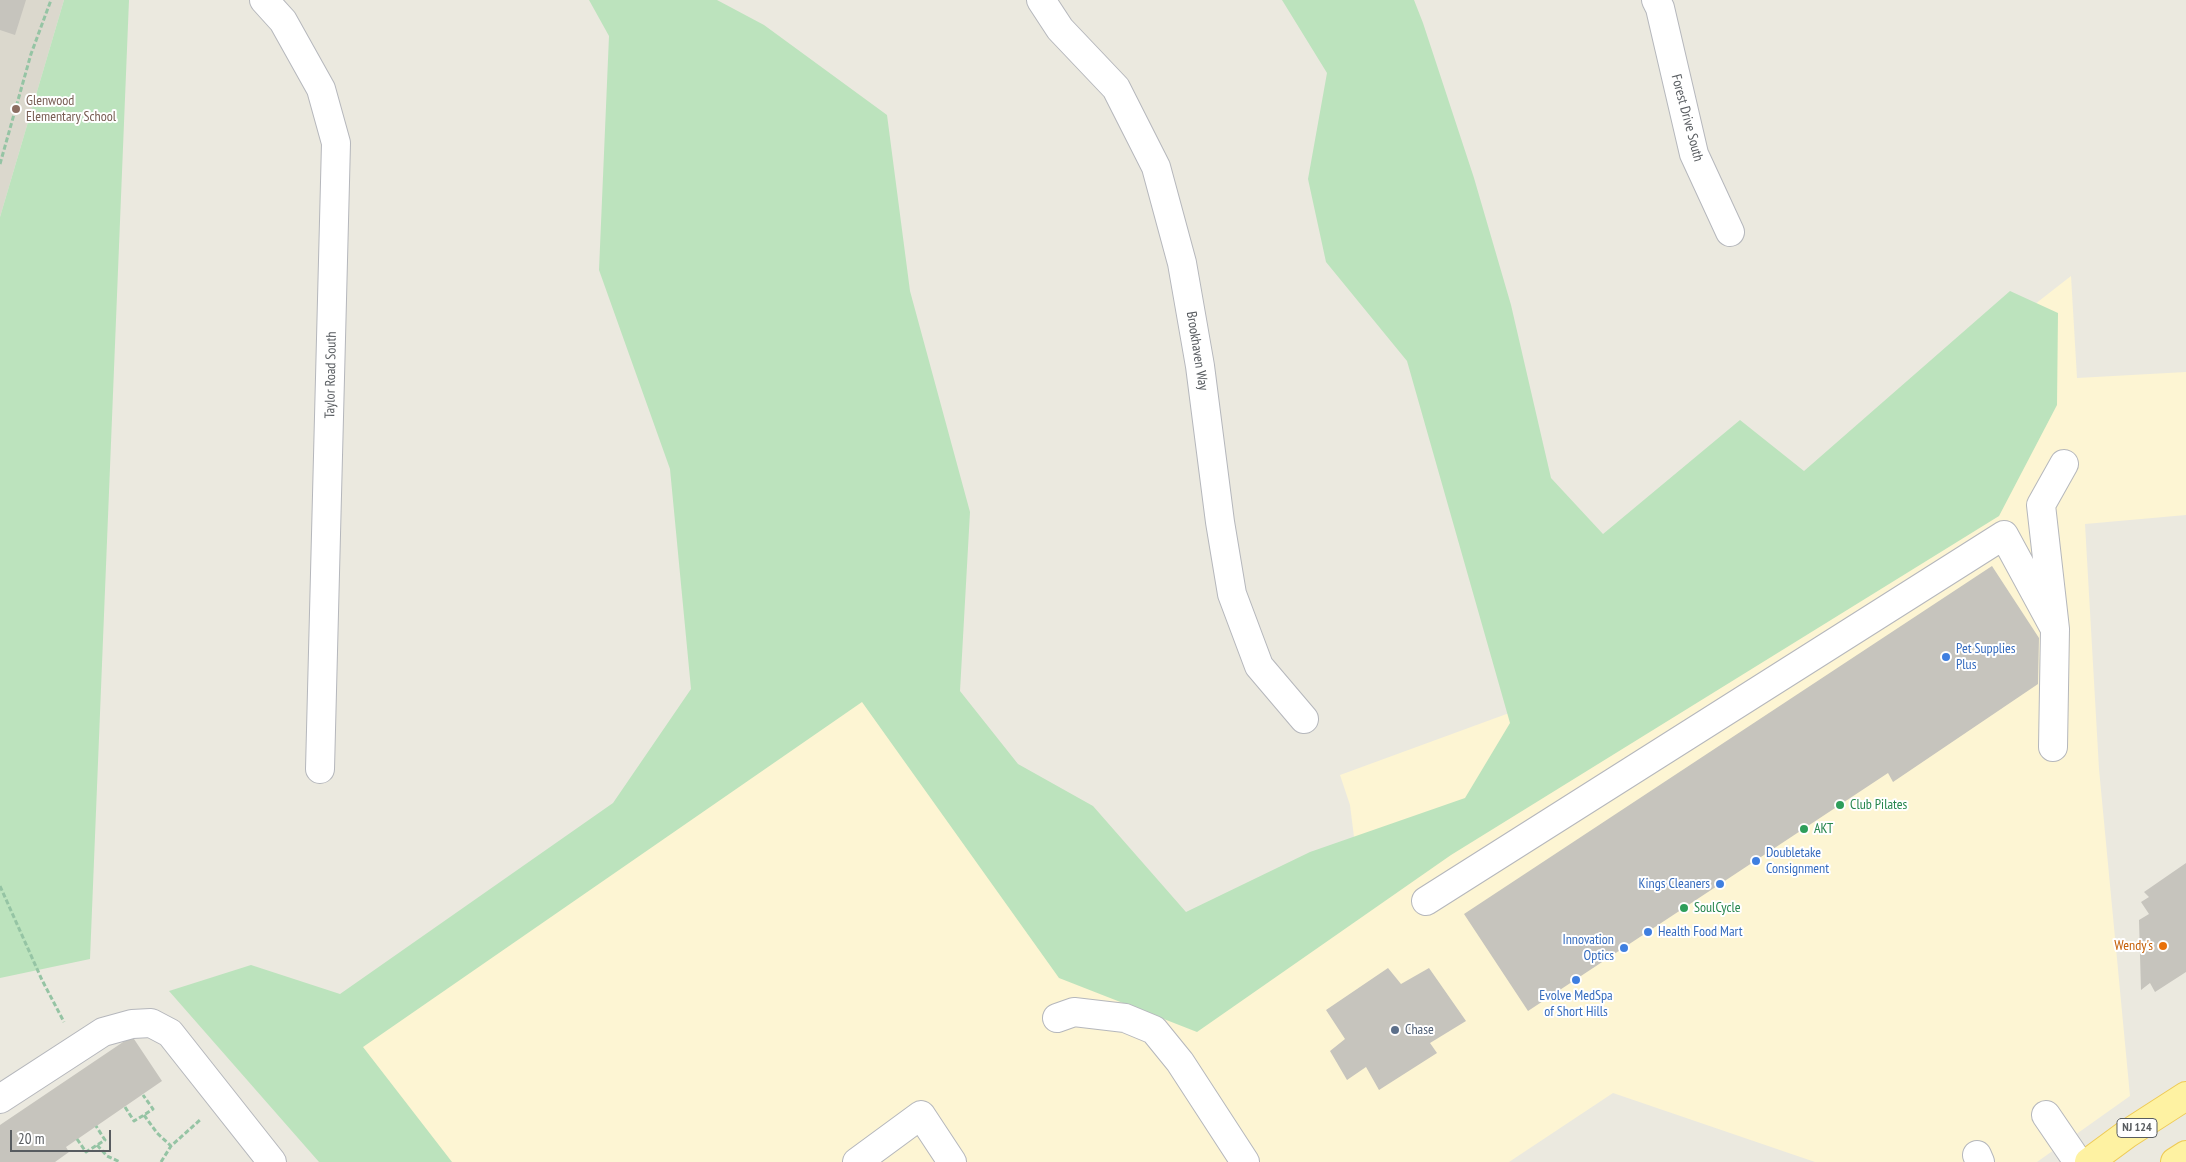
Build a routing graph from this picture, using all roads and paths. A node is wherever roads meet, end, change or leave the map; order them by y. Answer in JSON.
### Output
{"nodes":[{"id":1,"x":50,"y":0,"type":"edge"},
{"id":2,"x":264,"y":0,"type":"edge"},
{"id":3,"x":1041,"y":0,"type":"edge"},
{"id":4,"x":1656,"y":0,"type":"edge"},
{"id":5,"x":0,"y":164,"type":"edge"},
{"id":6,"x":1730,"y":232,"type":"dead end"},
{"id":7,"x":2064,"y":464,"type":"dead end"},
{"id":8,"x":2055,"y":629,"type":"junction"},
{"id":9,"x":1304,"y":719,"type":"dead end"},
{"id":10,"x":2053,"y":746,"type":"dead end"},
{"id":11,"x":320,"y":769,"type":"dead end"},
{"id":12,"x":0,"y":886,"type":"edge"},
{"id":13,"x":1426,"y":901,"type":"dead end"},
{"id":14,"x":1057,"y":1018,"type":"dead end"},
{"id":15,"x":79,"y":1049,"type":"junction"},
{"id":16,"x":143,"y":1094,"type":"dead end"},
{"id":17,"x":2186,"y":1096,"type":"edge"},
{"id":18,"x":0,"y":1098,"type":"edge"},
{"id":19,"x":223,"y":1100,"type":"junction"},
{"id":20,"x":124,"y":1107,"type":"dead end"},
{"id":21,"x":144,"y":1115,"type":"junction"},
{"id":22,"x":2046,"y":1115,"type":"dead end"},
{"id":23,"x":96,"y":1126,"type":"dead end"},
{"id":24,"x":77,"y":1139,"type":"dead end"},
{"id":25,"x":96,"y":1145,"type":"junction"},
{"id":26,"x":171,"y":1146,"type":"junction"},
{"id":27,"x":2186,"y":1155,"type":"edge"},
{"id":28,"x":120,"y":1162,"type":"edge"},
{"id":29,"x":161,"y":1162,"type":"edge"},
{"id":30,"x":272,"y":1162,"type":"edge"},
{"id":31,"x":858,"y":1162,"type":"edge"},
{"id":32,"x":952,"y":1162,"type":"edge"},
{"id":33,"x":1245,"y":1162,"type":"edge"},
{"id":34,"x":2078,"y":1162,"type":"edge"},
{"id":35,"x":2090,"y":1162,"type":"edge"},
{"id":36,"x":2175,"y":1162,"type":"edge"}],
"edges":[{"from":1,"to":5,"type":"path"},
{"from":2,"to":11,"type":"street","name":"Taylor Road South"},
{"from":3,"to":9,"type":"street","name":"Brookhaven Way"},
{"from":4,"to":6,"type":"street","name":"Forest Drive South"},
{"from":7,"to":8,"type":"street"},
{"from":8,"to":10,"type":"street"},
{"from":8,"to":13,"type":"street"},
{"from":12,"to":15,"type":"path"},
{"from":14,"to":33,"type":"street"},
{"from":15,"to":18,"type":"street"},
{"from":15,"to":19,"type":"street"},
{"from":16,"to":21,"type":"path"},
{"from":17,"to":35,"type":"main road","number":"NJ 124"},
{"from":19,"to":26,"type":"path"},
{"from":19,"to":30,"type":"street"},
{"from":20,"to":21,"type":"path"},
{"from":21,"to":26,"type":"path"},
{"from":22,"to":34,"type":"street"},
{"from":23,"to":25,"type":"path"},
{"from":24,"to":25,"type":"path"},
{"from":25,"to":28,"type":"path"},
{"from":26,"to":29,"type":"path"},
{"from":27,"to":36,"type":"main road"},
{"from":31,"to":32,"type":"street"}]}
